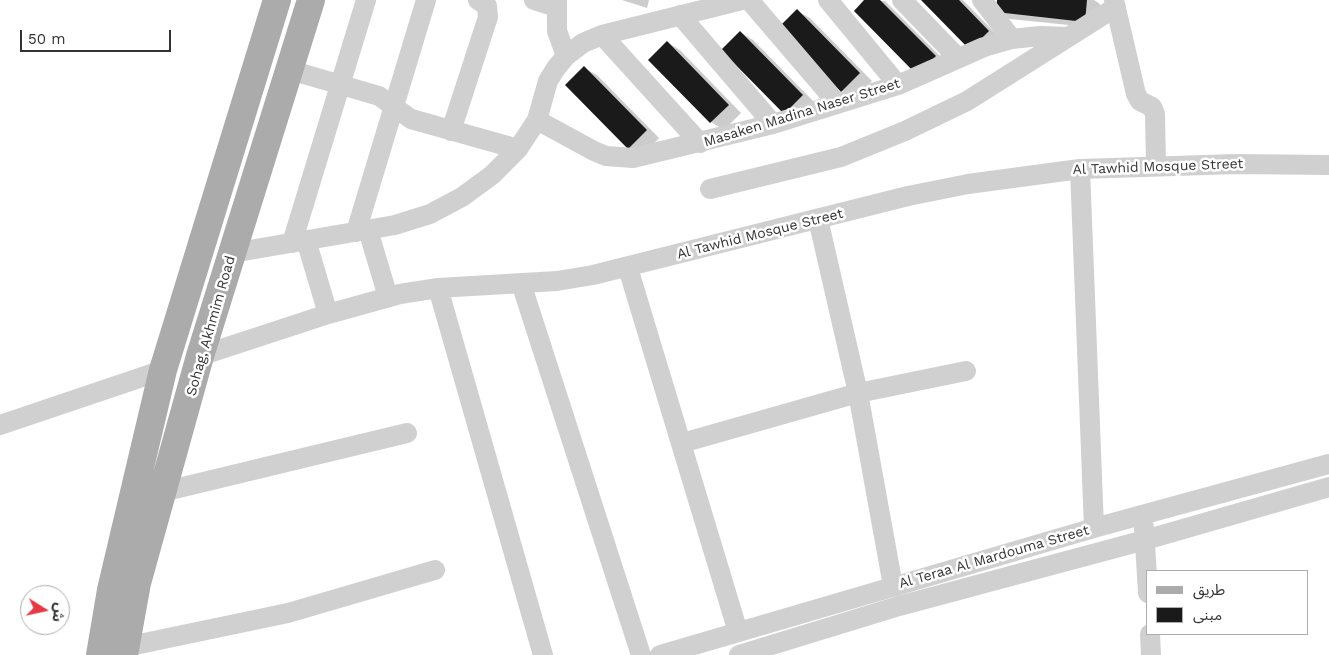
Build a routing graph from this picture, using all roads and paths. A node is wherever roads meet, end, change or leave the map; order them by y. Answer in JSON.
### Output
{"nodes":[{"id":1,"x":277,"y":0,"type":"edge"},
{"id":2,"x":311,"y":0,"type":"edge"},
{"id":3,"x":366,"y":0,"type":"edge"},
{"id":4,"x":426,"y":0,"type":"edge"},
{"id":5,"x":478,"y":0,"type":"edge"},
{"id":6,"x":534,"y":0,"type":"edge"},
{"id":7,"x":742,"y":0,"type":"edge"},
{"id":8,"x":749,"y":0,"type":"edge"},
{"id":9,"x":828,"y":0,"type":"edge"},
{"id":10,"x":902,"y":0,"type":"edge"},
{"id":11,"x":982,"y":0,"type":"edge"},
{"id":12,"x":557,"y":3,"type":"edge"},
{"id":13,"x":1115,"y":3,"type":"edge"},
{"id":14,"x":693,"y":9,"type":"edge"},
{"id":15,"x":602,"y":35,"type":"junction"},
{"id":16,"x":1069,"y":37,"type":"junction"},
{"id":17,"x":1012,"y":39,"type":"junction"},
{"id":18,"x":566,"y":56,"type":"junction"},
{"id":19,"x":958,"y":58,"type":"junction"},
{"id":20,"x":290,"y":70,"type":"junction"},
{"id":21,"x":340,"y":85,"type":"junction"},
{"id":22,"x":898,"y":85,"type":"junction"},
{"id":23,"x":838,"y":104,"type":"junction"},
{"id":24,"x":394,"y":106,"type":"junction"},
{"id":25,"x":537,"y":120,"type":"junction"},
{"id":26,"x":772,"y":124,"type":"junction"},
{"id":27,"x":451,"y":131,"type":"junction"},
{"id":28,"x":700,"y":143,"type":"junction"},
{"id":29,"x":518,"y":149,"type":"junction"},
{"id":30,"x":1329,"y":165,"type":"edge"},
{"id":31,"x":1156,"y":166,"type":"junction"},
{"id":32,"x":1080,"y":168,"type":"junction"},
{"id":33,"x":710,"y":189,"type":"dead end"},
{"id":34,"x":818,"y":219,"type":"junction"},
{"id":35,"x":362,"y":231,"type":"junction"},
{"id":36,"x":299,"y":241,"type":"junction"},
{"id":37,"x":232,"y":253,"type":"junction"},
{"id":38,"x":628,"y":268,"type":"junction"},
{"id":39,"x":521,"y":283,"type":"junction"},
{"id":40,"x":438,"y":288,"type":"junction"},
{"id":41,"x":388,"y":297,"type":"junction"},
{"id":42,"x":328,"y":314,"type":"junction"},
{"id":43,"x":200,"y":356,"type":"junction"},
{"id":44,"x":163,"y":370,"type":"junction"},
{"id":45,"x":966,"y":371,"type":"dead end"},
{"id":46,"x":858,"y":393,"type":"junction"},
{"id":47,"x":0,"y":425,"type":"edge"},
{"id":48,"x":407,"y":433,"type":"dead end"},
{"id":49,"x":682,"y":443,"type":"junction"},
{"id":50,"x":1329,"y":464,"type":"edge"},
{"id":51,"x":1329,"y":487,"type":"edge"},
{"id":52,"x":162,"y":492,"type":"junction"},
{"id":53,"x":1144,"y":515,"type":"junction"},
{"id":54,"x":1094,"y":528,"type":"junction"},
{"id":55,"x":1145,"y":540,"type":"junction"},
{"id":56,"x":436,"y":570,"type":"dead end"},
{"id":57,"x":1147,"y":570,"type":"edge"},
{"id":58,"x":893,"y":586,"type":"junction"},
{"id":59,"x":738,"y":632,"type":"junction"},
{"id":60,"x":1150,"y":635,"type":"edge"},
{"id":61,"x":116,"y":652,"type":"edge"},
{"id":62,"x":543,"y":655,"type":"edge"},
{"id":63,"x":641,"y":655,"type":"edge"},
{"id":64,"x":660,"y":655,"type":"edge"},
{"id":65,"x":739,"y":655,"type":"edge"},
{"id":66,"x":1151,"y":655,"type":"edge"}],
"edges":[{"from":1,"to":44,"type":"main road"},
{"from":2,"to":20,"type":"main road","name":"Sohag, Akhmim Road"},
{"from":3,"to":21,"type":"street"},
{"from":4,"to":24,"type":"street"},
{"from":5,"to":27,"type":"street"},
{"from":6,"to":12,"type":"street"},
{"from":7,"to":14,"type":"street"},
{"from":8,"to":23,"type":"street"},
{"from":9,"to":22,"type":"street"},
{"from":10,"to":19,"type":"street"},
{"from":11,"to":17,"type":"street"},
{"from":12,"to":18,"type":"street"},
{"from":13,"to":16,"type":"street"},
{"from":13,"to":31,"type":"street"},
{"from":14,"to":15,"type":"street"},
{"from":14,"to":26,"type":"street"},
{"from":15,"to":18,"type":"street"},
{"from":15,"to":28,"type":"street"},
{"from":16,"to":17,"type":"street","name":"Masaken Madina Naser Street"},
{"from":16,"to":33,"type":"street"},
{"from":17,"to":19,"type":"street","name":"Masaken Madina Naser Street"},
{"from":18,"to":25,"type":"street"},
{"from":19,"to":22,"type":"street","name":"Masaken Madina Naser Street"},
{"from":20,"to":21,"type":"street"},
{"from":20,"to":37,"type":"main road","name":"Sohag, Akhmim Road"},
{"from":21,"to":24,"type":"street"},
{"from":21,"to":36,"type":"street"},
{"from":22,"to":23,"type":"street","name":"Masaken Madina Naser Street"},
{"from":23,"to":26,"type":"street","name":"Masaken Madina Naser Street"},
{"from":24,"to":27,"type":"street"},
{"from":24,"to":35,"type":"street"},
{"from":25,"to":28,"type":"street","name":"Masaken Madina Naser Street"},
{"from":25,"to":29,"type":"street"},
{"from":26,"to":28,"type":"street","name":"Masaken Madina Naser Street"},
{"from":27,"to":29,"type":"street"},
{"from":29,"to":35,"type":"street"},
{"from":30,"to":31,"type":"street","name":"Al Tawhid Mosque Street"},
{"from":31,"to":32,"type":"street","name":"Al Tawhid Mosque Street"},
{"from":32,"to":34,"type":"street","name":"Al Tawhid Mosque Street"},
{"from":32,"to":54,"type":"street"},
{"from":34,"to":38,"type":"street","name":"Al Tawhid Mosque Street"},
{"from":34,"to":46,"type":"street"},
{"from":35,"to":36,"type":"street"},
{"from":35,"to":41,"type":"street"},
{"from":36,"to":37,"type":"street"},
{"from":36,"to":42,"type":"street"},
{"from":37,"to":43,"type":"main road","name":"Sohag, Akhmim Road"},
{"from":38,"to":39,"type":"street","name":"Al Tawhid Mosque Street"},
{"from":38,"to":49,"type":"street"},
{"from":39,"to":40,"type":"street","name":"Al Tawhid Mosque Street"},
{"from":39,"to":63,"type":"street"},
{"from":40,"to":41,"type":"street","name":"Al Tawhid Mosque Street"},
{"from":40,"to":62,"type":"street"},
{"from":41,"to":42,"type":"street","name":"Al Tawhid Mosque Street"},
{"from":42,"to":43,"type":"street","name":"Al Tawhid Mosque Street"},
{"from":43,"to":52,"type":"main road","name":"Sohag, Akhmim Road"},
{"from":44,"to":47,"type":"street"},
{"from":44,"to":61,"type":"main road"},
{"from":45,"to":46,"type":"street"},
{"from":46,"to":49,"type":"street"},
{"from":46,"to":58,"type":"street"},
{"from":48,"to":52,"type":"street"},
{"from":49,"to":59,"type":"street"},
{"from":50,"to":53,"type":"street","name":"Al Teraa Al Mardouma Street"},
{"from":51,"to":55,"type":"street","name":"Al Teraa Al Mardouma Street"},
{"from":52,"to":61,"type":"main road","name":"Sohag, Akhmim Road"},
{"from":53,"to":54,"type":"street","name":"Al Teraa Al Mardouma Street"},
{"from":53,"to":55,"type":"street"},
{"from":54,"to":58,"type":"street","name":"Al Teraa Al Mardouma Street"},
{"from":55,"to":57,"type":"street"},
{"from":55,"to":65,"type":"street","name":"Al Teraa Al Mardouma Street"},
{"from":56,"to":61,"type":"street"},
{"from":58,"to":59,"type":"street","name":"Al Teraa Al Mardouma Street"},
{"from":59,"to":64,"type":"street","name":"Al Teraa Al Mardouma Street"},
{"from":60,"to":66,"type":"street"}]}
